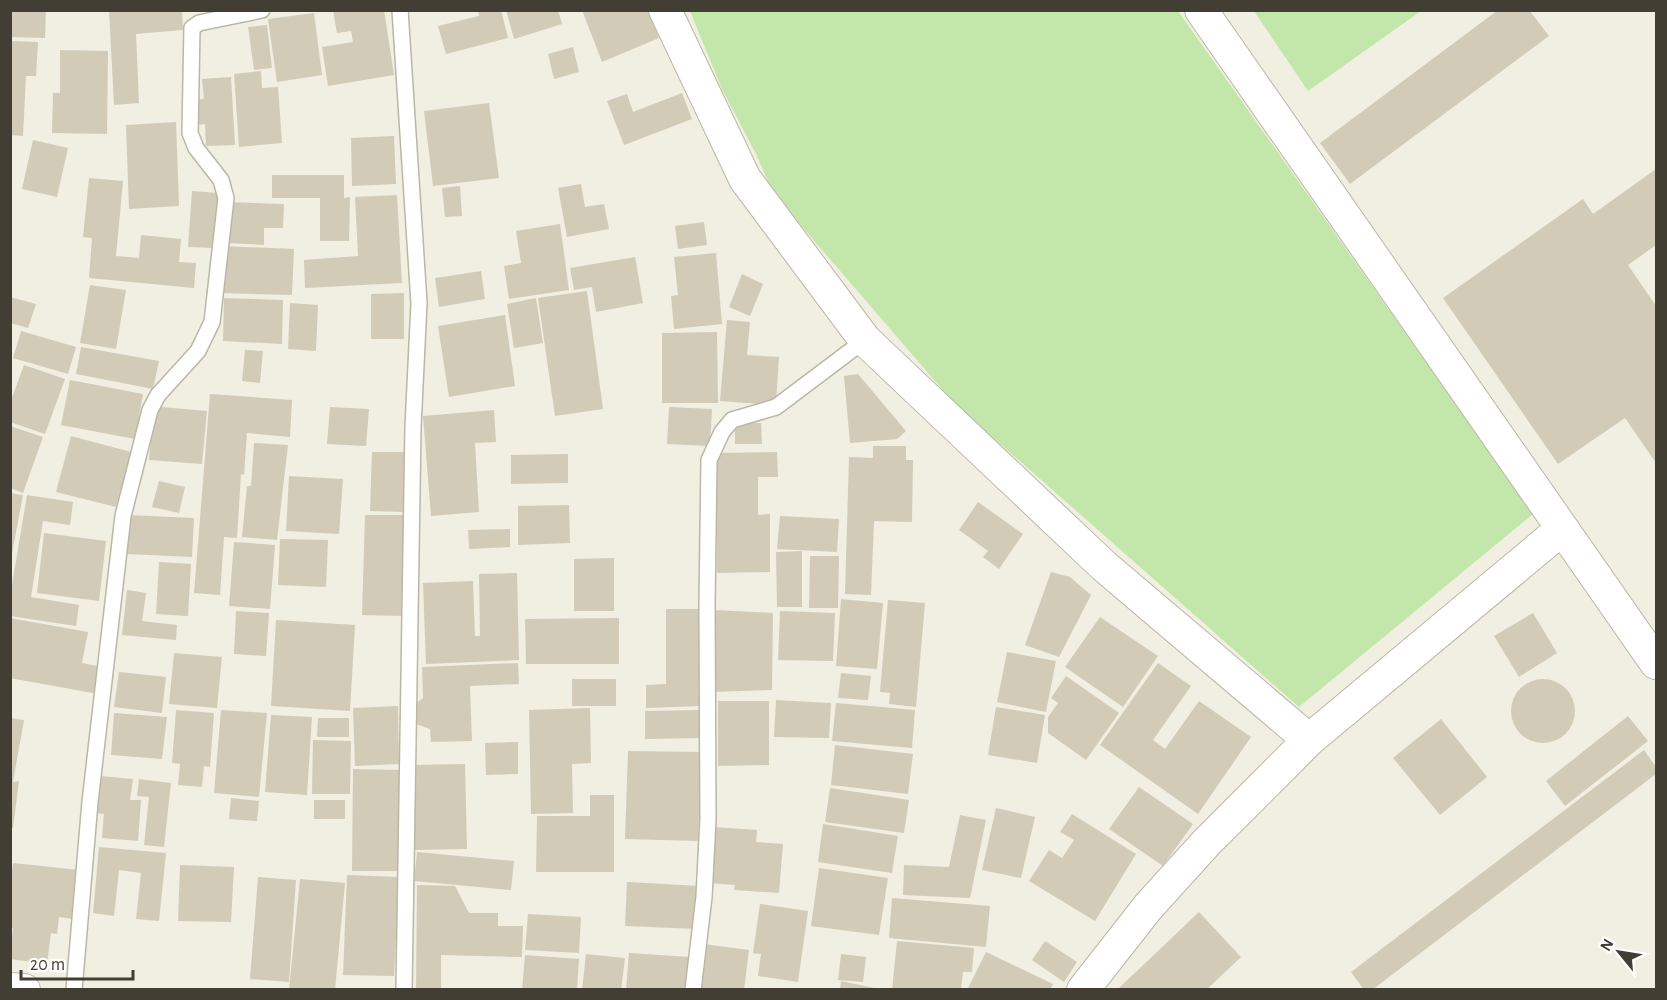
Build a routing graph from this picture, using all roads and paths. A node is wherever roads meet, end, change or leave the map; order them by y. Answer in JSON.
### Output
{"nodes":[{"id":1,"x":262,"y":10,"type":"edge"},
{"id":2,"x":400,"y":10,"type":"edge"},
{"id":3,"x":665,"y":10,"type":"edge"},
{"id":4,"x":1201,"y":10,"type":"edge"},
{"id":5,"x":865,"y":340,"type":"junction"},
{"id":6,"x":1562,"y":529,"type":"junction"},
{"id":7,"x":1656,"y":663,"type":"edge"},
{"id":8,"x":1309,"y":740,"type":"junction"},
{"id":9,"x":10,"y":989,"type":"edge"},
{"id":10,"x":24,"y":990,"type":"edge"},
{"id":11,"x":74,"y":990,"type":"edge"},
{"id":12,"x":404,"y":990,"type":"edge"},
{"id":13,"x":693,"y":990,"type":"edge"},
{"id":14,"x":1083,"y":990,"type":"edge"}],
"edges":[{"from":1,"to":11,"type":"lane"},
{"from":2,"to":12,"type":"lane"},
{"from":3,"to":5,"type":"street"},
{"from":4,"to":6,"type":"street"},
{"from":5,"to":8,"type":"street"},
{"from":5,"to":13,"type":"lane"},
{"from":6,"to":7,"type":"street"},
{"from":6,"to":8,"type":"street"},
{"from":8,"to":14,"type":"street"},
{"from":9,"to":10,"type":"street"}]}
